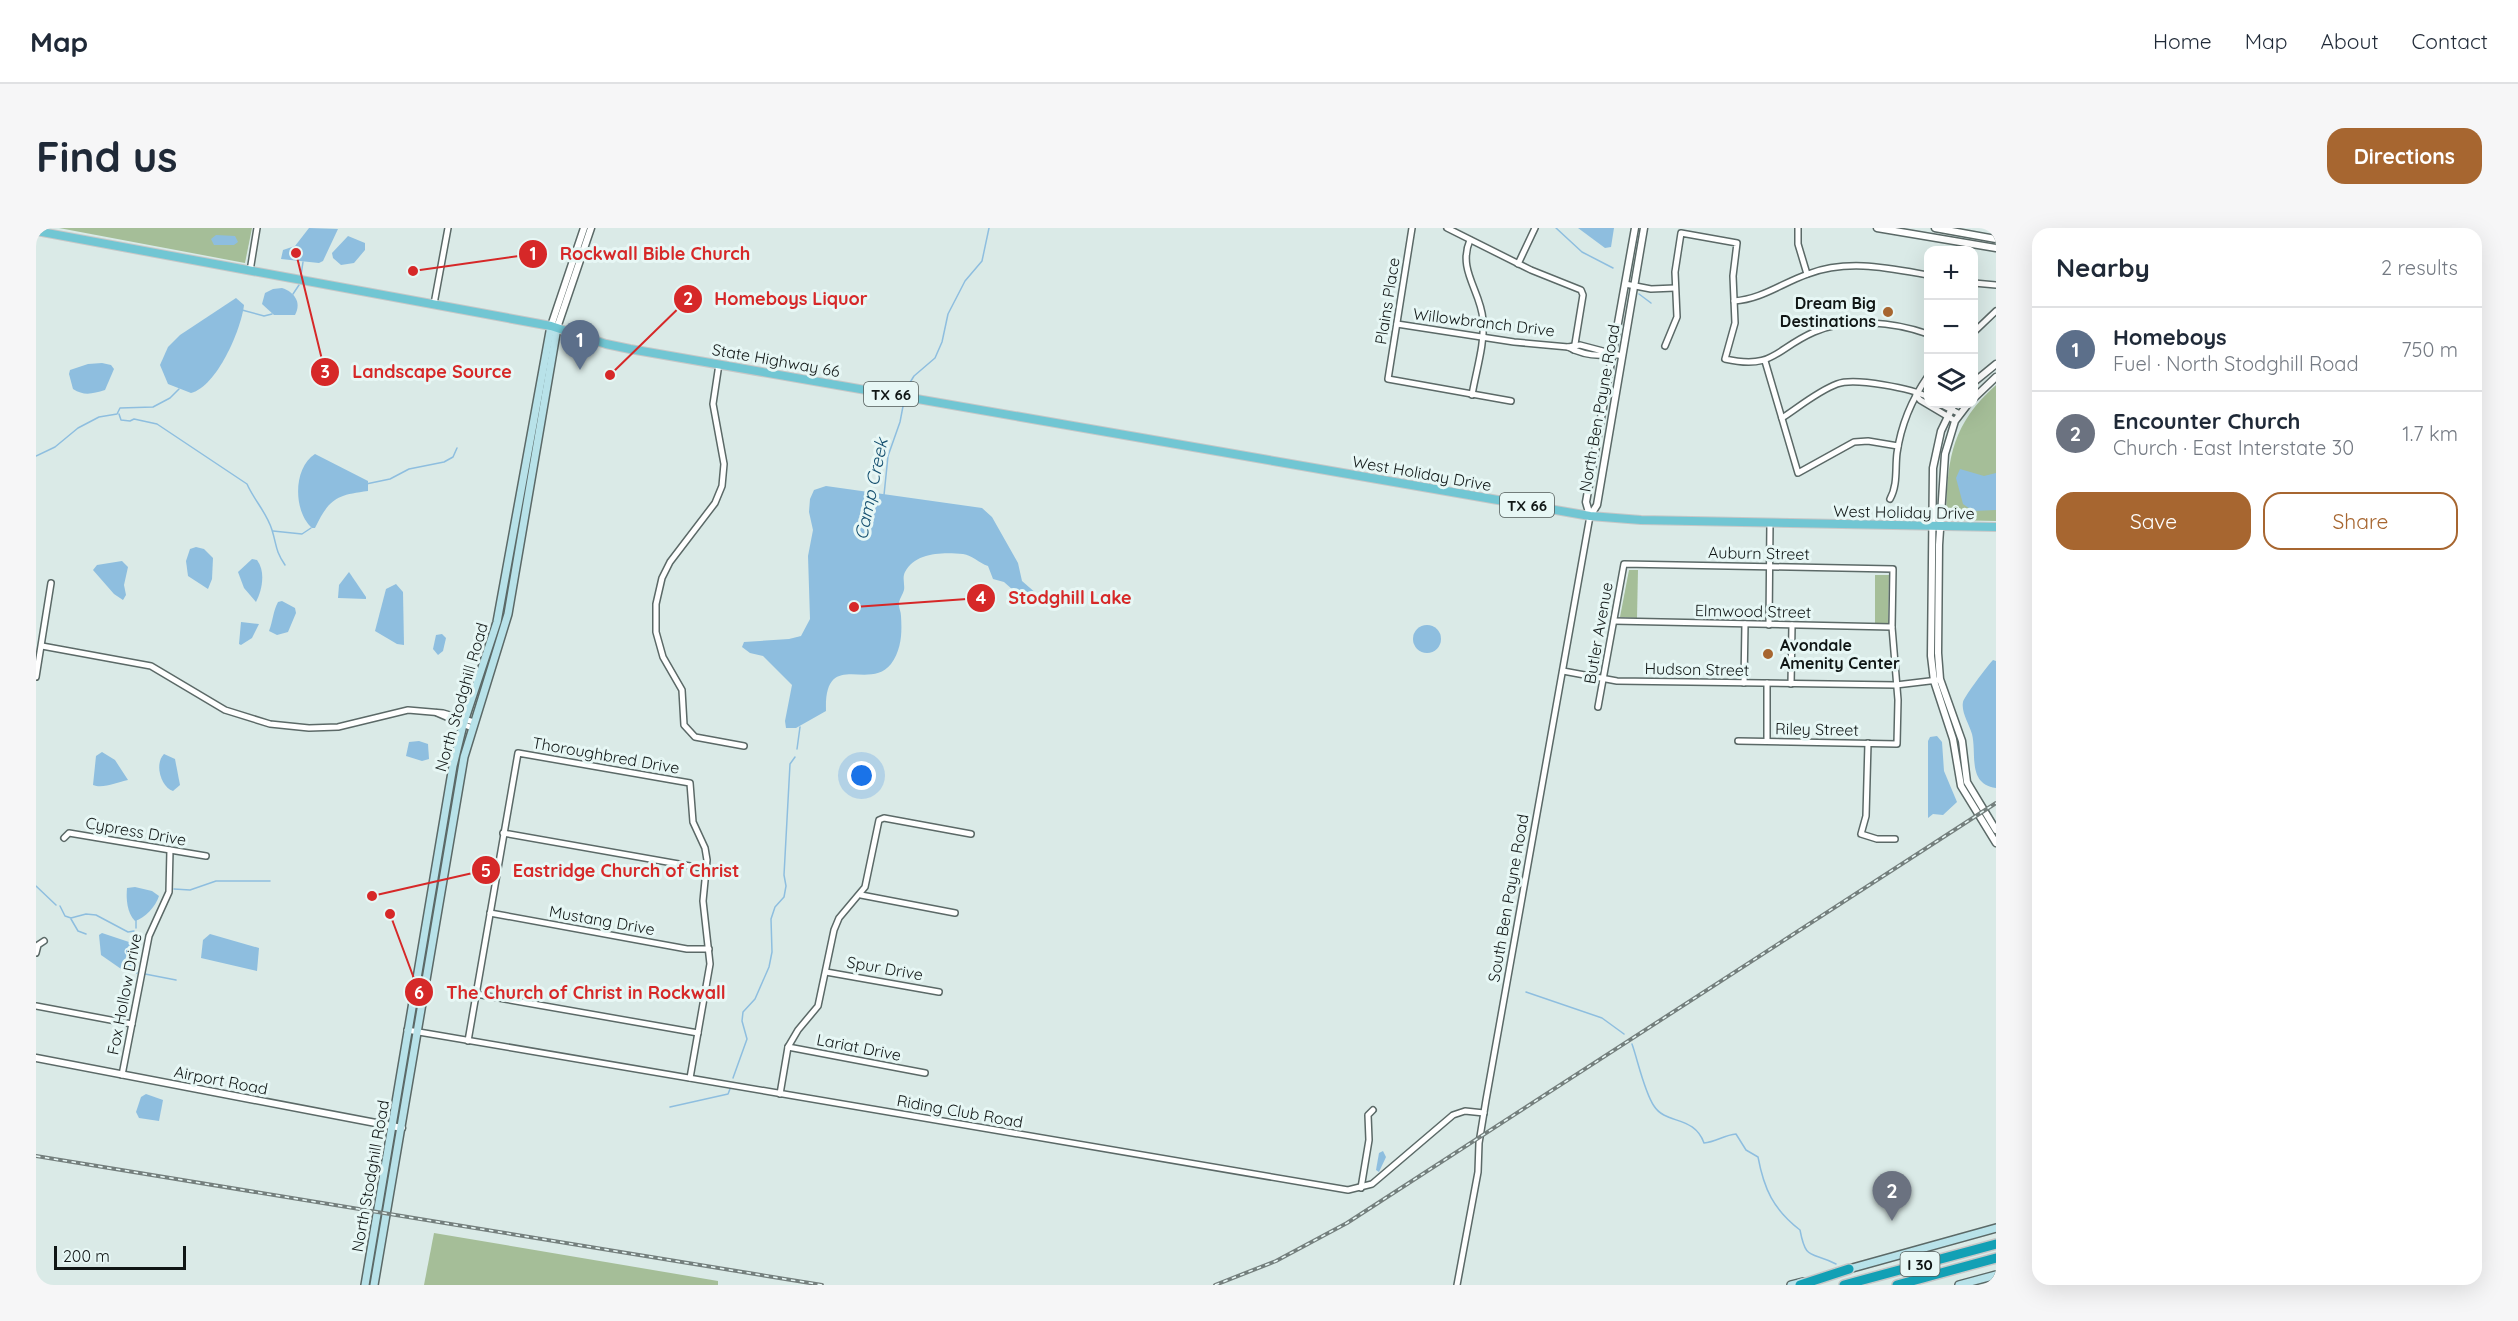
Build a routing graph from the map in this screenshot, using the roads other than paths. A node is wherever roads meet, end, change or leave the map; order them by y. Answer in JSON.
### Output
{"nodes":[{"id":1,"x":258,"y":228,"type":"edge"},
{"id":2,"x":448,"y":228,"type":"edge"},
{"id":3,"x":584,"y":228,"type":"edge"},
{"id":4,"x":591,"y":228,"type":"edge"},
{"id":5,"x":1412,"y":228,"type":"edge"},
{"id":6,"x":1448,"y":228,"type":"edge"},
{"id":7,"x":1535,"y":228,"type":"edge"},
{"id":8,"x":1635,"y":228,"type":"edge"},
{"id":9,"x":1644,"y":228,"type":"edge"},
{"id":10,"x":1798,"y":228,"type":"edge"},
{"id":11,"x":1876,"y":228,"type":"edge"},
{"id":12,"x":1935,"y":228,"type":"edge"},
{"id":13,"x":1888,"y":229,"type":"edge"},
{"id":14,"x":36,"y":231,"type":"edge"},
{"id":15,"x":1996,"y":239,"type":"edge"},
{"id":16,"x":1470,"y":240,"type":"junction"},
{"id":17,"x":1996,"y":248,"type":"edge"},
{"id":18,"x":1518,"y":264,"type":"junction"},
{"id":19,"x":250,"y":271,"type":"junction"},
{"id":20,"x":1807,"y":274,"type":"junction"},
{"id":21,"x":1924,"y":274,"type":"edge"},
{"id":22,"x":1978,"y":283,"type":"edge"},
{"id":23,"x":1625,"y":284,"type":"junction"},
{"id":24,"x":1996,"y":285,"type":"edge"},
{"id":25,"x":1634,"y":286,"type":"junction"},
{"id":26,"x":1675,"y":288,"type":"junction"},
{"id":27,"x":1734,"y":301,"type":"junction"},
{"id":28,"x":434,"y":304,"type":"junction"},
{"id":29,"x":1996,"y":310,"type":"edge"},
{"id":30,"x":1397,"y":324,"type":"junction"},
{"id":31,"x":554,"y":327,"type":"junction"},
{"id":32,"x":1978,"y":328,"type":"edge"},
{"id":33,"x":1924,"y":333,"type":"edge"},
{"id":34,"x":1482,"y":337,"type":"junction"},
{"id":35,"x":1665,"y":346,"type":"dead end"},
{"id":36,"x":1572,"y":347,"type":"junction"},
{"id":37,"x":1612,"y":354,"type":"junction"},
{"id":38,"x":1622,"y":356,"type":"junction"},
{"id":39,"x":1765,"y":361,"type":"junction"},
{"id":40,"x":719,"y":364,"type":"junction"},
{"id":41,"x":1996,"y":364,"type":"edge"},
{"id":42,"x":1982,"y":375,"type":"junction"},
{"id":43,"x":1996,"y":377,"type":"edge"},
{"id":44,"x":1978,"y":378,"type":"edge"},
{"id":45,"x":1924,"y":383,"type":"edge"},
{"id":46,"x":1988,"y":384,"type":"junction"},
{"id":47,"x":1978,"y":394,"type":"edge"},
{"id":48,"x":1472,"y":395,"type":"junction"},
{"id":49,"x":1916,"y":395,"type":"junction"},
{"id":50,"x":1924,"y":396,"type":"edge"},
{"id":51,"x":1510,"y":402,"type":"dead end"},
{"id":52,"x":1965,"y":408,"type":"edge"},
{"id":53,"x":1951,"y":410,"type":"edge"},
{"id":54,"x":1960,"y":414,"type":"junction"},
{"id":55,"x":1782,"y":418,"type":"junction"},
{"id":56,"x":1955,"y":421,"type":"junction"},
{"id":57,"x":1063,"y":423,"type":"joint"},
{"id":58,"x":1898,"y":446,"type":"junction"},
{"id":59,"x":1594,"y":455,"type":"junction"},
{"id":60,"x":1605,"y":457,"type":"junction"},
{"id":61,"x":1890,"y":499,"type":"dead end"},
{"id":62,"x":1590,"y":516,"type":"junction"},
{"id":63,"x":1770,"y":522,"type":"junction"},
{"id":64,"x":1931,"y":526,"type":"junction"},
{"id":65,"x":1940,"y":526,"type":"junction"},
{"id":66,"x":1996,"y":527,"type":"edge"},
{"id":67,"x":1624,"y":564,"type":"joint"},
{"id":68,"x":1770,"y":567,"type":"junction"},
{"id":69,"x":51,"y":583,"type":"dead end"},
{"id":70,"x":1614,"y":621,"type":"junction"},
{"id":71,"x":1745,"y":624,"type":"junction"},
{"id":72,"x":1769,"y":625,"type":"junction"},
{"id":73,"x":1792,"y":625,"type":"junction"},
{"id":74,"x":1892,"y":627,"type":"junction"},
{"id":75,"x":42,"y":646,"type":"junction"},
{"id":76,"x":1563,"y":671,"type":"junction"},
{"id":77,"x":36,"y":677,"type":"edge"},
{"id":78,"x":1604,"y":678,"type":"junction"},
{"id":79,"x":1937,"y":680,"type":"junction"},
{"id":80,"x":1744,"y":683,"type":"junction"},
{"id":81,"x":1767,"y":683,"type":"junction"},
{"id":82,"x":1791,"y":684,"type":"junction"},
{"id":83,"x":1896,"y":685,"type":"junction"},
{"id":84,"x":1599,"y":707,"type":"dead end"},
{"id":85,"x":464,"y":722,"type":"junction"},
{"id":86,"x":473,"y":725,"type":"junction"},
{"id":87,"x":1738,"y":741,"type":"dead end"},
{"id":88,"x":1767,"y":741,"type":"junction"},
{"id":89,"x":1868,"y":743,"type":"junction"},
{"id":90,"x":744,"y":747,"type":"dead end"},
{"id":91,"x":1996,"y":830,"type":"edge"},
{"id":92,"x":503,"y":833,"type":"junction"},
{"id":93,"x":970,"y":834,"type":"dead end"},
{"id":94,"x":64,"y":838,"type":"dead end"},
{"id":95,"x":1895,"y":839,"type":"dead end"},
{"id":96,"x":1996,"y":843,"type":"edge"},
{"id":97,"x":170,"y":850,"type":"junction"},
{"id":98,"x":206,"y":856,"type":"dead end"},
{"id":99,"x":707,"y":868,"type":"junction"},
{"id":100,"x":861,"y":895,"type":"junction"},
{"id":101,"x":490,"y":913,"type":"junction"},
{"id":102,"x":956,"y":913,"type":"dead end"},
{"id":103,"x":44,"y":941,"type":"dead end"},
{"id":104,"x":709,"y":949,"type":"junction"},
{"id":105,"x":36,"y":953,"type":"edge"},
{"id":106,"x":826,"y":972,"type":"junction"},
{"id":107,"x":939,"y":992,"type":"dead end"},
{"id":108,"x":476,"y":994,"type":"junction"},
{"id":109,"x":36,"y":1006,"type":"edge"},
{"id":110,"x":132,"y":1024,"type":"junction"},
{"id":111,"x":407,"y":1030,"type":"junction"},
{"id":112,"x":417,"y":1032,"type":"junction"},
{"id":113,"x":698,"y":1032,"type":"junction"},
{"id":114,"x":468,"y":1041,"type":"junction"},
{"id":115,"x":788,"y":1047,"type":"junction"},
{"id":116,"x":36,"y":1058,"type":"edge"},
{"id":117,"x":925,"y":1073,"type":"dead end"},
{"id":118,"x":122,"y":1075,"type":"junction"},
{"id":119,"x":690,"y":1078,"type":"junction"},
{"id":120,"x":780,"y":1094,"type":"junction"},
{"id":121,"x":1373,"y":1110,"type":"dead end"},
{"id":122,"x":1484,"y":1113,"type":"junction"},
{"id":123,"x":392,"y":1126,"type":"junction"},
{"id":124,"x":402,"y":1128,"type":"junction"},
{"id":125,"x":1361,"y":1188,"type":"junction"},
{"id":126,"x":1996,"y":1228,"type":"edge"},
{"id":127,"x":1996,"y":1244,"type":"edge"},
{"id":128,"x":1996,"y":1258,"type":"edge"},
{"id":129,"x":1849,"y":1269,"type":"junction"},
{"id":130,"x":1996,"y":1275,"type":"edge"},
{"id":131,"x":365,"y":1285,"type":"edge"},
{"id":132,"x":374,"y":1285,"type":"edge"},
{"id":133,"x":1456,"y":1285,"type":"edge"},
{"id":134,"x":1791,"y":1285,"type":"edge"},
{"id":135,"x":1800,"y":1285,"type":"edge"},
{"id":136,"x":1844,"y":1285,"type":"edge"},
{"id":137,"x":1897,"y":1285,"type":"edge"},
{"id":138,"x":1959,"y":1285,"type":"edge"}],
"edges":[{"from":1,"to":19,"type":"street"},
{"from":2,"to":28,"type":"street"},
{"from":3,"to":31,"type":"street","name":"North Stodghill Road"},
{"from":4,"to":31,"type":"street","name":"North Stodghill Road"},
{"from":5,"to":30,"type":"street","name":"Plains Place"},
{"from":6,"to":16,"type":"street"},
{"from":7,"to":18,"type":"street"},
{"from":8,"to":23,"type":"street","name":"North Ben Payne Road"},
{"from":9,"to":25,"type":"street","name":"North Ben Payne Road"},
{"from":10,"to":20,"type":"street"},
{"from":11,"to":13,"type":"street"},
{"from":12,"to":15,"type":"street"},
{"from":13,"to":17,"type":"street"},
{"from":14,"to":19,"type":"main road","number":"TX 66"},
{"from":16,"to":18,"type":"street"},
{"from":16,"to":34,"type":"street"},
{"from":18,"to":36,"type":"street"},
{"from":19,"to":28,"type":"main road","number":"TX 66"},
{"from":20,"to":21,"type":"street"},
{"from":20,"to":27,"type":"street"},
{"from":22,"to":24,"type":"street"},
{"from":23,"to":25,"type":"street"},
{"from":23,"to":37,"type":"street","name":"North Ben Payne Road"},
{"from":25,"to":26,"type":"street"},
{"from":25,"to":38,"type":"street","name":"North Ben Payne Road"},
{"from":26,"to":27,"type":"street"},
{"from":26,"to":35,"type":"street"},
{"from":27,"to":39,"type":"street"},
{"from":28,"to":31,"type":"main road","number":"TX 66"},
{"from":29,"to":32,"type":"street"},
{"from":30,"to":34,"type":"street","name":"Willowbranch Drive"},
{"from":30,"to":48,"type":"street","name":"Plains Place"},
{"from":31,"to":40,"type":"main road","name":"State Highway 66","number":"TX 66"},
{"from":31,"to":85,"type":"main road","name":"North Stodghill Road"},
{"from":31,"to":86,"type":"main road","name":"North Stodghill Road"},
{"from":33,"to":39,"type":"street"},
{"from":34,"to":36,"type":"street","name":"Willowbranch Drive"},
{"from":34,"to":48,"type":"street"},
{"from":36,"to":37,"type":"street","name":"Willowbranch Drive"},
{"from":37,"to":38,"type":"street","name":"Willowbranch Drive"},
{"from":37,"to":59,"type":"street","name":"North Ben Payne Road"},
{"from":38,"to":60,"type":"street","name":"North Ben Payne Road"},
{"from":39,"to":55,"type":"street"},
{"from":40,"to":57,"type":"main road","name":"State Highway 66","number":"TX 66"},
{"from":40,"to":90,"type":"street"},
{"from":41,"to":42,"type":"street"},
{"from":42,"to":44,"type":"street"},
{"from":42,"to":46,"type":"street"},
{"from":43,"to":46,"type":"street"},
{"from":45,"to":49,"type":"street"},
{"from":46,"to":47,"type":"street"},
{"from":48,"to":51,"type":"street"},
{"from":49,"to":50,"type":"street"},
{"from":49,"to":53,"type":"street"},
{"from":49,"to":55,"type":"street"},
{"from":49,"to":58,"type":"street"},
{"from":52,"to":54,"type":"street"},
{"from":53,"to":54,"type":"street"},
{"from":53,"to":56,"type":"street"},
{"from":53,"to":64,"type":"street"},
{"from":54,"to":56,"type":"street"},
{"from":55,"to":58,"type":"street"},
{"from":56,"to":65,"type":"street"},
{"from":57,"to":62,"type":"main road","name":"West Holiday Drive","number":"TX 66"},
{"from":58,"to":61,"type":"street"},
{"from":59,"to":60,"type":"street"},
{"from":59,"to":62,"type":"street","name":"North Ben Payne Road"},
{"from":60,"to":62,"type":"street","name":"North Ben Payne Road"},
{"from":62,"to":63,"type":"main road","name":"West Holiday Drive","number":"TX 66"},
{"from":62,"to":76,"type":"street","name":"South Ben Payne Road"},
{"from":63,"to":64,"type":"main road","name":"West Holiday Drive","number":"TX 66"},
{"from":63,"to":68,"type":"street"},
{"from":64,"to":65,"type":"main road","name":"West Holiday Drive","number":"TX 66"},
{"from":64,"to":79,"type":"street"},
{"from":65,"to":66,"type":"main road","name":"West Holiday Drive","number":"TX 66"},
{"from":65,"to":79,"type":"street"},
{"from":67,"to":68,"type":"street","name":"Auburn Street"},
{"from":67,"to":70,"type":"street","name":"Butler Avenue"},
{"from":68,"to":72,"type":"street"},
{"from":68,"to":74,"type":"street","name":"Auburn Street"},
{"from":69,"to":75,"type":"street"},
{"from":70,"to":71,"type":"street","name":"Elmwood Street"},
{"from":70,"to":78,"type":"street","name":"Butler Avenue"},
{"from":71,"to":72,"type":"street","name":"Elmwood Street"},
{"from":71,"to":80,"type":"street"},
{"from":72,"to":73,"type":"street","name":"Elmwood Street"},
{"from":73,"to":74,"type":"street","name":"Elmwood Street"},
{"from":73,"to":82,"type":"street"},
{"from":74,"to":83,"type":"street"},
{"from":75,"to":77,"type":"street"},
{"from":75,"to":85,"type":"street"},
{"from":76,"to":78,"type":"street","name":"Hudson Street"},
{"from":76,"to":122,"type":"street","name":"South Ben Payne Road"},
{"from":78,"to":80,"type":"street","name":"Hudson Street"},
{"from":78,"to":84,"type":"street","name":"Butler Avenue"},
{"from":79,"to":83,"type":"street","name":"Hudson Street"},
{"from":79,"to":91,"type":"street"},
{"from":79,"to":96,"type":"street"},
{"from":80,"to":81,"type":"street","name":"Hudson Street"},
{"from":81,"to":82,"type":"street","name":"Hudson Street"},
{"from":81,"to":88,"type":"street"},
{"from":82,"to":83,"type":"street","name":"Hudson Street"},
{"from":83,"to":89,"type":"street","name":"Riley Street"},
{"from":85,"to":86,"type":"street"},
{"from":85,"to":111,"type":"main road","name":"North Stodghill Road"},
{"from":86,"to":112,"type":"main road","name":"North Stodghill Road"},
{"from":87,"to":88,"type":"street","name":"Riley Street"},
{"from":88,"to":89,"type":"street","name":"Riley Street"},
{"from":89,"to":95,"type":"street"},
{"from":92,"to":99,"type":"street"},
{"from":92,"to":99,"type":"street","name":"Thoroughbred Drive"},
{"from":92,"to":101,"type":"street"},
{"from":93,"to":100,"type":"street"},
{"from":94,"to":97,"type":"street","name":"Cypress Drive"},
{"from":97,"to":98,"type":"street","name":"Cypress Drive"},
{"from":97,"to":110,"type":"street","name":"Fox Hollow Drive"},
{"from":99,"to":104,"type":"street"},
{"from":100,"to":102,"type":"street"},
{"from":100,"to":106,"type":"street"},
{"from":101,"to":104,"type":"street","name":"Mustang Drive"},
{"from":101,"to":108,"type":"street"},
{"from":103,"to":105,"type":"street"},
{"from":104,"to":113,"type":"street"},
{"from":106,"to":107,"type":"street","name":"Spur Drive"},
{"from":106,"to":115,"type":"street"},
{"from":108,"to":113,"type":"street"},
{"from":108,"to":114,"type":"street"},
{"from":109,"to":110,"type":"street"},
{"from":110,"to":118,"type":"street","name":"Fox Hollow Drive"},
{"from":111,"to":112,"type":"street","name":"Riding Club Road"},
{"from":111,"to":123,"type":"main road","name":"North Stodghill Road"},
{"from":112,"to":114,"type":"street","name":"Riding Club Road"},
{"from":112,"to":124,"type":"main road","name":"North Stodghill Road"},
{"from":113,"to":119,"type":"street"},
{"from":114,"to":119,"type":"street","name":"Riding Club Road"},
{"from":115,"to":117,"type":"street","name":"Lariat Drive"},
{"from":115,"to":120,"type":"street"},
{"from":116,"to":118,"type":"street","name":"Airport Road"},
{"from":118,"to":123,"type":"street","name":"Airport Road"},
{"from":119,"to":120,"type":"street","name":"Riding Club Road"},
{"from":120,"to":125,"type":"street","name":"Riding Club Road"},
{"from":121,"to":125,"type":"street"},
{"from":122,"to":125,"type":"street"},
{"from":122,"to":133,"type":"street","name":"South Ben Payne Road"},
{"from":123,"to":124,"type":"street","name":"Airport Road"},
{"from":123,"to":131,"type":"main road","name":"North Stodghill Road"},
{"from":124,"to":132,"type":"main road","name":"North Stodghill Road"},
{"from":126,"to":129,"type":"main road"},
{"from":127,"to":136,"type":"highway","number":"I 30"},
{"from":128,"to":137,"type":"highway","number":"I 30"},
{"from":129,"to":134,"type":"main road"},
{"from":129,"to":135,"type":"highway"},
{"from":130,"to":138,"type":"main road"}]}
